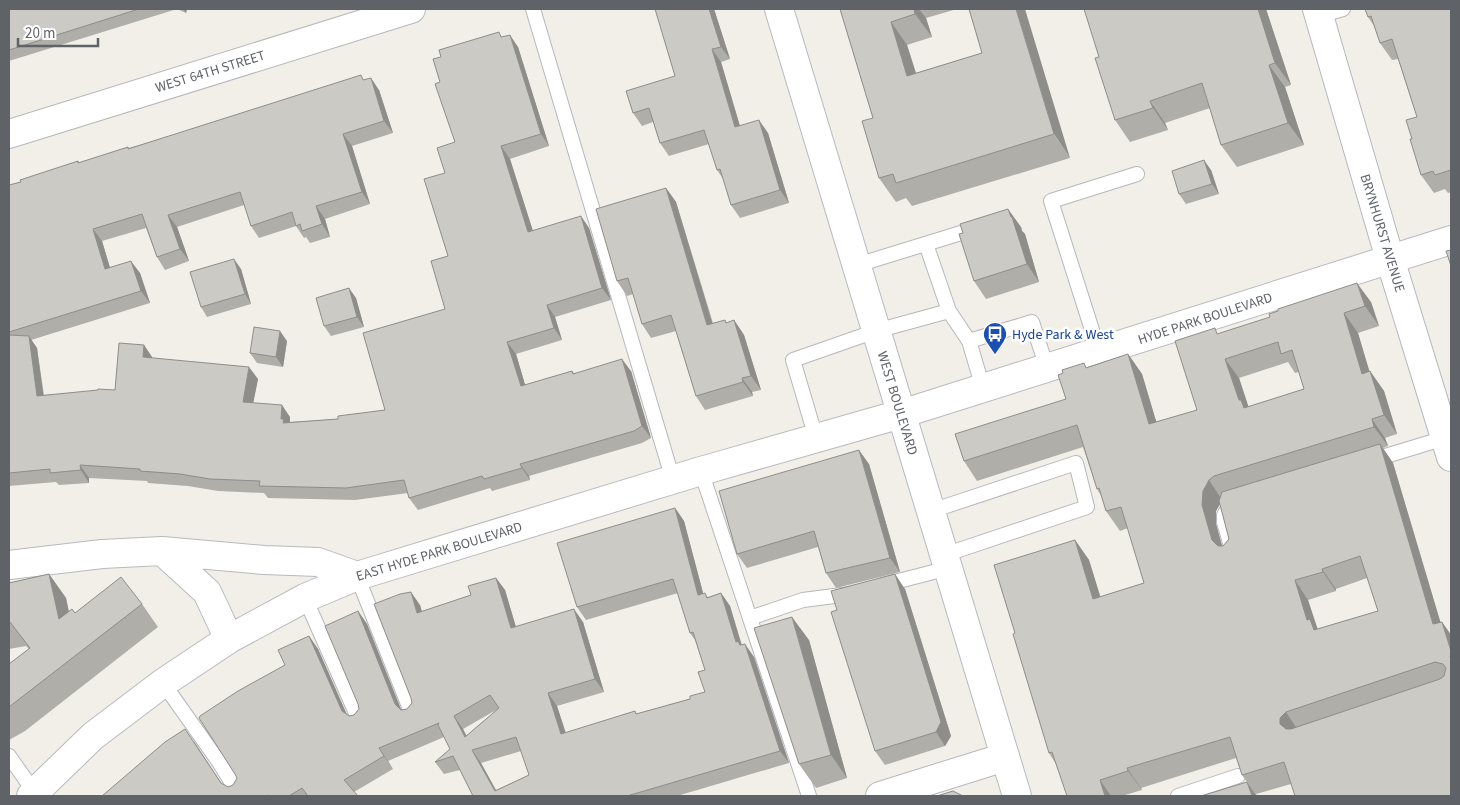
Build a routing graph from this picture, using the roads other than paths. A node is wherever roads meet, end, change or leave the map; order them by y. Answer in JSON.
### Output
{"nodes":[{"id":1,"x":411,"y":9,"type":"edge"},
{"id":2,"x":533,"y":9,"type":"edge"},
{"id":3,"x":779,"y":9,"type":"edge"},
{"id":4,"x":1326,"y":11,"type":"edge"},
{"id":5,"x":9,"y":134,"type":"edge"},
{"id":6,"x":1137,"y":174,"type":"dead end"},
{"id":7,"x":961,"y":233,"type":"edge"},
{"id":8,"x":1451,"y":240,"type":"edge"},
{"id":9,"x":926,"y":244,"type":"junction"},
{"id":10,"x":1390,"y":259,"type":"junction"},
{"id":11,"x":857,"y":265,"type":"junction"},
{"id":12,"x":948,"y":310,"type":"junction"},
{"id":13,"x":876,"y":331,"type":"junction"},
{"id":14,"x":969,"y":341,"type":"junction"},
{"id":15,"x":1099,"y":352,"type":"junction"},
{"id":16,"x":1047,"y":368,"type":"junction"},
{"id":17,"x":984,"y":388,"type":"junction"},
{"id":18,"x":901,"y":414,"type":"junction"},
{"id":19,"x":1447,"y":436,"type":"edge"},
{"id":20,"x":816,"y":438,"type":"junction"},
{"id":21,"x":1352,"y":466,"type":"edge"},
{"id":22,"x":701,"y":471,"type":"junction"},
{"id":23,"x":673,"y":480,"type":"junction"},
{"id":24,"x":1239,"y":501,"type":"edge"},
{"id":25,"x":931,"y":511,"type":"junction"},
{"id":26,"x":162,"y":551,"type":"junction"},
{"id":27,"x":1234,"y":558,"type":"edge"},
{"id":28,"x":946,"y":562,"type":"junction"},
{"id":29,"x":9,"y":565,"type":"edge"},
{"id":30,"x":357,"y":576,"type":"junction"},
{"id":31,"x":305,"y":598,"type":"junction"},
{"id":32,"x":750,"y":618,"type":"junction"},
{"id":33,"x":229,"y":639,"type":"junction"},
{"id":34,"x":163,"y":683,"type":"junction"},
{"id":35,"x":412,"y":714,"type":"edge"},
{"id":36,"x":359,"y":720,"type":"edge"},
{"id":37,"x":9,"y":756,"type":"edge"},
{"id":38,"x":1005,"y":758,"type":"junction"},
{"id":39,"x":1238,"y":776,"type":"edge"},
{"id":40,"x":237,"y":790,"type":"edge"},
{"id":41,"x":33,"y":794,"type":"edge"},
{"id":42,"x":809,"y":796,"type":"edge"},
{"id":43,"x":880,"y":796,"type":"edge"},
{"id":44,"x":1017,"y":796,"type":"edge"},
{"id":45,"x":1178,"y":796,"type":"edge"}],
"edges":[{"from":1,"to":5,"type":"street","name":"WEST 64TH STREET"},
{"from":2,"to":23,"type":"lane"},
{"from":3,"to":11,"type":"street","name":"WEST BOULEVARD"},
{"from":4,"to":10,"type":"street","name":"BRYNHURST AVENUE"},
{"from":6,"to":15,"type":"lane"},
{"from":7,"to":9,"type":"lane"},
{"from":8,"to":10,"type":"street","name":"HYDE PARK BOULEVARD"},
{"from":9,"to":11,"type":"lane"},
{"from":9,"to":12,"type":"lane"},
{"from":10,"to":15,"type":"street","name":"HYDE PARK BOULEVARD"},
{"from":10,"to":19,"type":"street","name":"BRYNHURST AVENUE"},
{"from":11,"to":13,"type":"street","name":"WEST BOULEVARD"},
{"from":12,"to":13,"type":"lane"},
{"from":12,"to":14,"type":"lane"},
{"from":13,"to":18,"type":"street","name":"WEST BOULEVARD"},
{"from":13,"to":20,"type":"lane"},
{"from":14,"to":16,"type":"lane"},
{"from":14,"to":17,"type":"lane"},
{"from":15,"to":16,"type":"street","name":"HYDE PARK BOULEVARD"},
{"from":16,"to":17,"type":"street","name":"HYDE PARK BOULEVARD"},
{"from":17,"to":18,"type":"street","name":"HYDE PARK BOULEVARD"},
{"from":18,"to":20,"type":"street","name":"EAST HYDE PARK BOULEVARD"},
{"from":18,"to":25,"type":"street","name":"WEST BOULEVARD"},
{"from":19,"to":21,"type":"lane"},
{"from":20,"to":22,"type":"street","name":"EAST HYDE PARK BOULEVARD"},
{"from":22,"to":23,"type":"street","name":"EAST HYDE PARK BOULEVARD"},
{"from":22,"to":32,"type":"lane"},
{"from":23,"to":30,"type":"street","name":"EAST HYDE PARK BOULEVARD"},
{"from":24,"to":27,"type":"lane"},
{"from":25,"to":28,"type":"street","name":"WEST BOULEVARD"},
{"from":25,"to":28,"type":"lane"},
{"from":26,"to":29,"type":"street"},
{"from":26,"to":30,"type":"street"},
{"from":26,"to":33,"type":"street"},
{"from":28,"to":32,"type":"lane"},
{"from":28,"to":38,"type":"street","name":"WEST BOULEVARD"},
{"from":30,"to":31,"type":"street","name":"EAST HYDE PARK BOULEVARD"},
{"from":30,"to":35,"type":"lane"},
{"from":31,"to":33,"type":"street","name":"EAST HYDE PARK BOULEVARD"},
{"from":31,"to":36,"type":"lane"},
{"from":32,"to":42,"type":"lane"},
{"from":33,"to":34,"type":"street","name":"EAST HYDE PARK BOULEVARD"},
{"from":34,"to":40,"type":"lane"},
{"from":34,"to":41,"type":"street","name":"EAST HYDE PARK BOULEVARD"},
{"from":37,"to":41,"type":"lane"},
{"from":38,"to":43,"type":"street"},
{"from":38,"to":44,"type":"street","name":"WEST BOULEVARD"},
{"from":39,"to":45,"type":"lane"}]}
